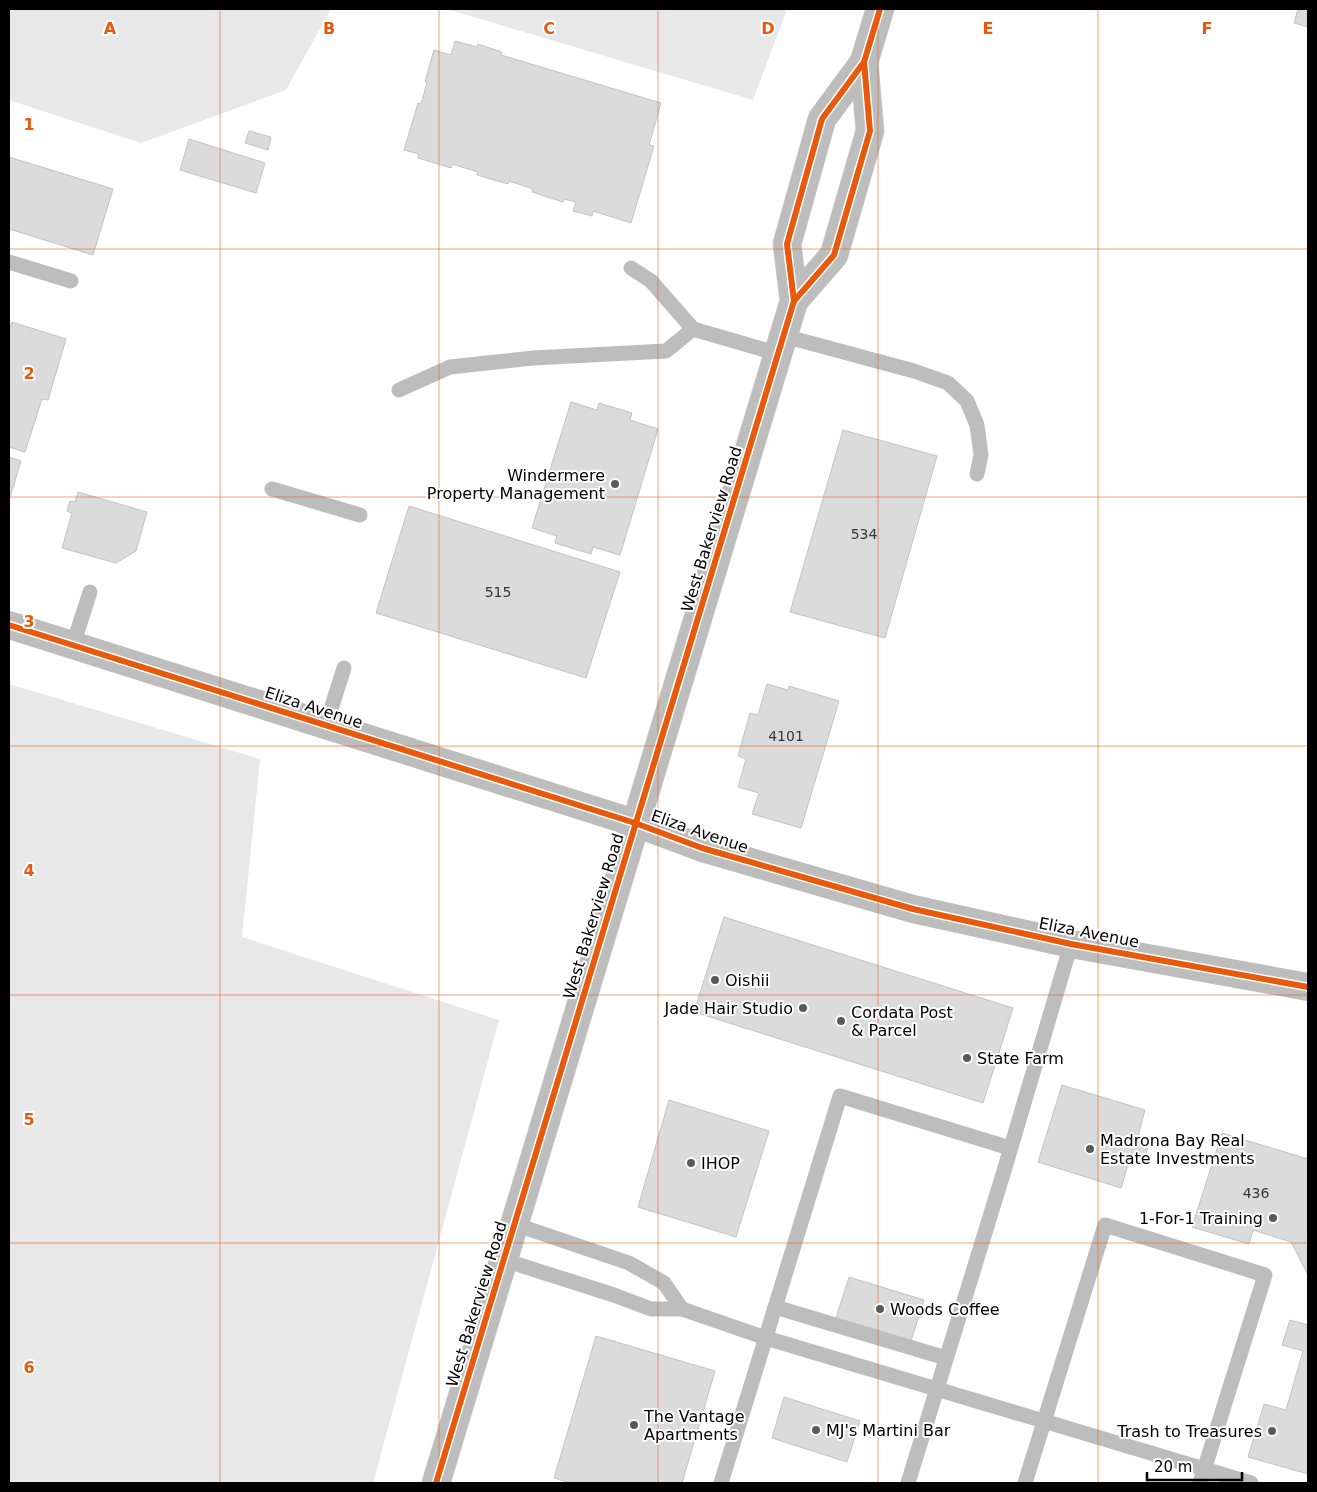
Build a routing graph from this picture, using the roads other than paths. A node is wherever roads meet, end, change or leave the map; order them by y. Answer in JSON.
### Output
{"nodes":[{"id":1,"x":880,"y":9,"type":"edge"},
{"id":2,"x":864,"y":62,"type":"junction"},
{"id":3,"x":9,"y":262,"type":"edge"},
{"id":4,"x":631,"y":268,"type":"dead end"},
{"id":5,"x":71,"y":282,"type":"dead end"},
{"id":6,"x":794,"y":301,"type":"junction"},
{"id":7,"x":693,"y":329,"type":"junction"},
{"id":8,"x":781,"y":345,"type":"junction"},
{"id":9,"x":399,"y":390,"type":"dead end"},
{"id":10,"x":977,"y":474,"type":"dead end"},
{"id":11,"x":272,"y":489,"type":"dead end"},
{"id":12,"x":360,"y":515,"type":"dead end"},
{"id":13,"x":90,"y":592,"type":"dead end"},
{"id":14,"x":9,"y":625,"type":"edge"},
{"id":15,"x":73,"y":645,"type":"junction"},
{"id":16,"x":344,"y":668,"type":"dead end"},
{"id":17,"x":326,"y":725,"type":"junction"},
{"id":18,"x":635,"y":823,"type":"junction"},
{"id":19,"x":1071,"y":944,"type":"junction"},
{"id":20,"x":1308,"y":986,"type":"edge"},
{"id":21,"x":1010,"y":1148,"type":"junction"},
{"id":22,"x":514,"y":1224,"type":"junction"},
{"id":23,"x":504,"y":1260,"type":"junction"},
{"id":24,"x":775,"y":1307,"type":"junction"},
{"id":25,"x":682,"y":1309,"type":"junction"},
{"id":26,"x":766,"y":1338,"type":"junction"},
{"id":27,"x":946,"y":1358,"type":"junction"},
{"id":28,"x":937,"y":1388,"type":"junction"},
{"id":29,"x":1045,"y":1421,"type":"junction"},
{"id":30,"x":1202,"y":1476,"type":"edge"},
{"id":31,"x":436,"y":1483,"type":"edge"},
{"id":32,"x":721,"y":1483,"type":"edge"},
{"id":33,"x":908,"y":1483,"type":"edge"},
{"id":34,"x":1025,"y":1483,"type":"edge"},
{"id":35,"x":1251,"y":1483,"type":"edge"}],
"edges":[{"from":1,"to":2,"type":"main road","name":"West Bakerview Road"},
{"from":2,"to":6,"type":"main road","name":"West Bakerview Road"},
{"from":2,"to":6,"type":"main road","name":"West Bakerview Road"},
{"from":3,"to":5,"type":"lane"},
{"from":4,"to":7,"type":"lane"},
{"from":6,"to":8,"type":"main road","name":"West Bakerview Road"},
{"from":7,"to":8,"type":"lane"},
{"from":7,"to":9,"type":"lane"},
{"from":8,"to":10,"type":"lane"},
{"from":8,"to":18,"type":"main road","name":"West Bakerview Road"},
{"from":11,"to":12,"type":"lane"},
{"from":13,"to":15,"type":"lane"},
{"from":14,"to":15,"type":"main road","name":"Eliza Avenue"},
{"from":15,"to":17,"type":"main road","name":"Eliza Avenue"},
{"from":16,"to":17,"type":"lane"},
{"from":17,"to":18,"type":"main road","name":"Eliza Avenue"},
{"from":18,"to":19,"type":"main road","name":"Eliza Avenue"},
{"from":18,"to":22,"type":"main road","name":"West Bakerview Road"},
{"from":19,"to":20,"type":"main road","name":"Eliza Avenue"},
{"from":19,"to":21,"type":"lane"},
{"from":21,"to":24,"type":"lane"},
{"from":21,"to":27,"type":"lane"},
{"from":22,"to":23,"type":"main road","name":"West Bakerview Road"},
{"from":22,"to":25,"type":"lane"},
{"from":23,"to":25,"type":"lane"},
{"from":23,"to":31,"type":"main road","name":"West Bakerview Road"},
{"from":24,"to":26,"type":"lane"},
{"from":24,"to":27,"type":"lane"},
{"from":25,"to":26,"type":"lane"},
{"from":26,"to":28,"type":"lane"},
{"from":26,"to":32,"type":"lane"},
{"from":27,"to":28,"type":"lane"},
{"from":28,"to":29,"type":"lane"},
{"from":28,"to":33,"type":"lane"},
{"from":29,"to":30,"type":"lane"},
{"from":29,"to":30,"type":"lane"},
{"from":29,"to":34,"type":"lane"},
{"from":30,"to":35,"type":"lane"}]}
